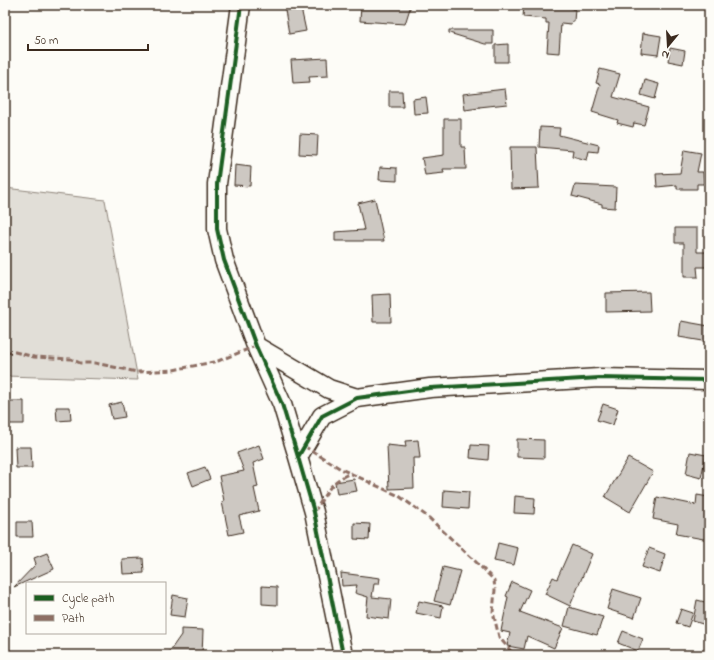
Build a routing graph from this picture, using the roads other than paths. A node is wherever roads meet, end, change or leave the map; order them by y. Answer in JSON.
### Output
{"nodes":[{"id":1,"x":241,"y":5,"type":"edge"},
{"id":2,"x":256,"y":346,"type":"junction"},
{"id":3,"x":709,"y":380,"type":"edge"},
{"id":4,"x":357,"y":398,"type":"junction"},
{"id":5,"x":298,"y":457,"type":"junction"},
{"id":6,"x":343,"y":655,"type":"edge"}],
"edges":[{"from":1,"to":2,"type":"street"},
{"from":2,"to":4,"type":"street"},
{"from":2,"to":5,"type":"street"},
{"from":3,"to":4,"type":"street"},
{"from":4,"to":5,"type":"street"},
{"from":5,"to":6,"type":"street"}]}
